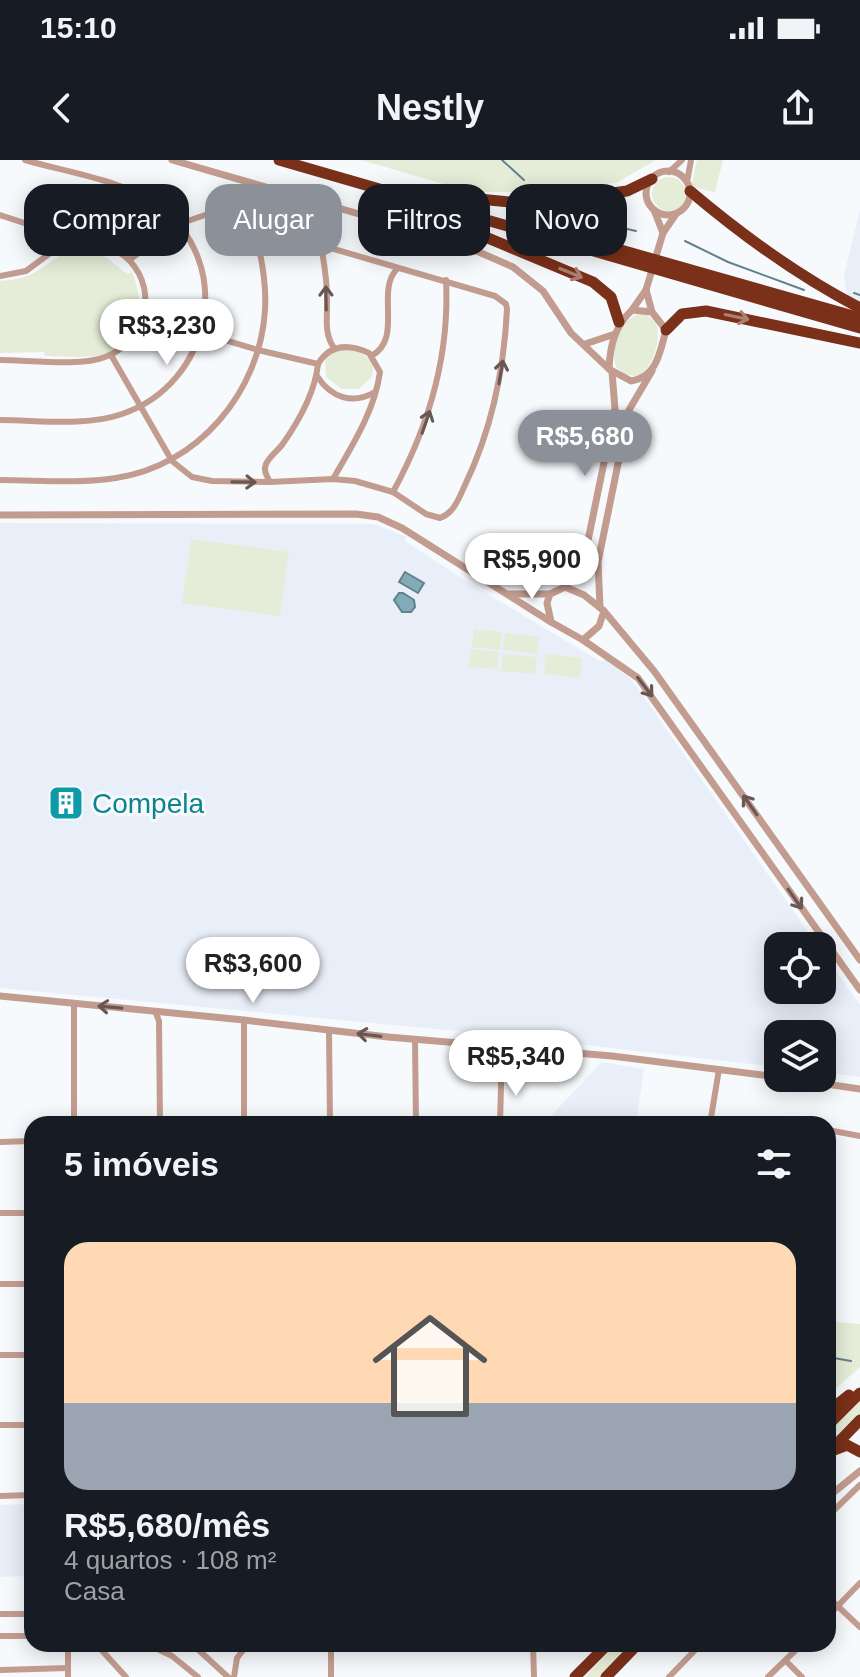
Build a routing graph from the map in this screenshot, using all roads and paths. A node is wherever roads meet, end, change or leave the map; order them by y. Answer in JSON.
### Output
{"nodes":[{"id":1,"x":25,"y":160,"type":"edge"},
{"id":2,"x":172,"y":160,"type":"edge"},
{"id":3,"x":279,"y":160,"type":"edge"},
{"id":4,"x":303,"y":160,"type":"edge"},
{"id":5,"x":682,"y":160,"type":"edge"},
{"id":6,"x":691,"y":160,"type":"edge"},
{"id":7,"x":669,"y":172,"type":"junction"},
{"id":8,"x":344,"y":178,"type":"junction"},
{"id":9,"x":652,"y":179,"type":"junction"},
{"id":10,"x":110,"y":184,"type":"edge"},
{"id":11,"x":391,"y":184,"type":"edge"},
{"id":12,"x":689,"y":186,"type":"junction"},
{"id":13,"x":490,"y":200,"type":"edge"},
{"id":14,"x":654,"y":210,"type":"junction"},
{"id":15,"x":490,"y":212,"type":"edge"},
{"id":16,"x":676,"y":214,"type":"junction"},
{"id":17,"x":0,"y":215,"type":"edge"},
{"id":18,"x":24,"y":223,"type":"edge"},
{"id":19,"x":663,"y":233,"type":"junction"},
{"id":20,"x":189,"y":242,"type":"edge"},
{"id":21,"x":342,"y":252,"type":"edge"},
{"id":22,"x":46,"y":256,"type":"edge"},
{"id":23,"x":122,"y":256,"type":"edge"},
{"id":24,"x":135,"y":256,"type":"edge"},
{"id":25,"x":260,"y":256,"type":"edge"},
{"id":26,"x":322,"y":256,"type":"edge"},
{"id":27,"x":129,"y":260,"type":"junction"},
{"id":28,"x":397,"y":269,"type":"junction"},
{"id":29,"x":0,"y":276,"type":"edge"},
{"id":30,"x":446,"y":280,"type":"junction"},
{"id":31,"x":647,"y":287,"type":"junction"},
{"id":32,"x":860,"y":308,"type":"edge"},
{"id":33,"x":632,"y":310,"type":"junction"},
{"id":34,"x":652,"y":312,"type":"junction"},
{"id":35,"x":144,"y":316,"type":"junction"},
{"id":36,"x":860,"y":318,"type":"edge"},
{"id":37,"x":617,"y":328,"type":"junction"},
{"id":38,"x":860,"y":328,"type":"edge"},
{"id":39,"x":666,"y":330,"type":"junction"},
{"id":40,"x":201,"y":333,"type":"junction"},
{"id":41,"x":860,"y":343,"type":"edge"},
{"id":42,"x":585,"y":344,"type":"junction"},
{"id":43,"x":334,"y":348,"type":"junction"},
{"id":44,"x":258,"y":350,"type":"junction"},
{"id":45,"x":111,"y":355,"type":"junction"},
{"id":46,"x":371,"y":356,"type":"junction"},
{"id":47,"x":0,"y":360,"type":"edge"},
{"id":48,"x":318,"y":364,"type":"junction"},
{"id":49,"x":611,"y":371,"type":"junction"},
{"id":50,"x":652,"y":371,"type":"junction"},
{"id":51,"x":317,"y":376,"type":"junction"},
{"id":52,"x":375,"y":392,"type":"junction"},
{"id":53,"x":139,"y":406,"type":"junction"},
{"id":54,"x":0,"y":420,"type":"edge"},
{"id":55,"x":172,"y":461,"type":"junction"},
{"id":56,"x":333,"y":479,"type":"junction"},
{"id":57,"x":0,"y":480,"type":"edge"},
{"id":58,"x":270,"y":482,"type":"junction"},
{"id":59,"x":393,"y":492,"type":"junction"},
{"id":60,"x":0,"y":515,"type":"edge"},
{"id":61,"x":565,"y":587,"type":"junction"},
{"id":62,"x":507,"y":594,"type":"junction"},
{"id":63,"x":550,"y":594,"type":"junction"},
{"id":64,"x":602,"y":608,"type":"junction"},
{"id":65,"x":551,"y":622,"type":"junction"},
{"id":66,"x":583,"y":640,"type":"junction"},
{"id":67,"x":860,"y":960,"type":"edge"},
{"id":68,"x":860,"y":990,"type":"edge"},
{"id":69,"x":0,"y":996,"type":"edge"},
{"id":70,"x":74,"y":1004,"type":"junction"},
{"id":71,"x":155,"y":1011,"type":"junction"},
{"id":72,"x":244,"y":1020,"type":"junction"},
{"id":73,"x":329,"y":1031,"type":"junction"},
{"id":74,"x":415,"y":1040,"type":"junction"},
{"id":75,"x":502,"y":1047,"type":"junction"},
{"id":76,"x":719,"y":1069,"type":"junction"},
{"id":77,"x":764,"y":1075,"type":"edge"},
{"id":78,"x":836,"y":1085,"type":"edge"},
{"id":79,"x":860,"y":1089,"type":"edge"},
{"id":80,"x":74,"y":1116,"type":"edge"},
{"id":81,"x":160,"y":1116,"type":"edge"},
{"id":82,"x":244,"y":1116,"type":"edge"},
{"id":83,"x":330,"y":1116,"type":"edge"},
{"id":84,"x":416,"y":1116,"type":"edge"},
{"id":85,"x":500,"y":1116,"type":"edge"},
{"id":86,"x":711,"y":1116,"type":"edge"},
{"id":87,"x":836,"y":1132,"type":"edge"},
{"id":88,"x":860,"y":1136,"type":"edge"},
{"id":89,"x":24,"y":1141,"type":"edge"},
{"id":90,"x":0,"y":1142,"type":"edge"},
{"id":91,"x":0,"y":1213,"type":"edge"},
{"id":92,"x":24,"y":1213,"type":"edge"},
{"id":93,"x":0,"y":1284,"type":"edge"},
{"id":94,"x":24,"y":1284,"type":"edge"},
{"id":95,"x":0,"y":1355,"type":"edge"},
{"id":96,"x":24,"y":1355,"type":"edge"},
{"id":97,"x":860,"y":1391,"type":"edge"},
{"id":98,"x":836,"y":1404,"type":"edge"},
{"id":99,"x":836,"y":1416,"type":"edge"},
{"id":100,"x":860,"y":1420,"type":"edge"},
{"id":101,"x":0,"y":1425,"type":"edge"},
{"id":102,"x":24,"y":1425,"type":"edge"},
{"id":103,"x":836,"y":1446,"type":"edge"},
{"id":104,"x":836,"y":1449,"type":"edge"},
{"id":105,"x":860,"y":1452,"type":"edge"},
{"id":106,"x":860,"y":1471,"type":"edge"},
{"id":107,"x":860,"y":1485,"type":"edge"},
{"id":108,"x":836,"y":1490,"type":"edge"},
{"id":109,"x":24,"y":1495,"type":"edge"},
{"id":110,"x":0,"y":1496,"type":"edge"},
{"id":111,"x":836,"y":1508,"type":"edge"},
{"id":112,"x":860,"y":1583,"type":"edge"},
{"id":113,"x":837,"y":1606,"type":"joint"},
{"id":114,"x":0,"y":1614,"type":"edge"},
{"id":115,"x":24,"y":1614,"type":"edge"},
{"id":116,"x":860,"y":1627,"type":"edge"},
{"id":117,"x":0,"y":1636,"type":"edge"},
{"id":118,"x":24,"y":1636,"type":"edge"},
{"id":119,"x":68,"y":1652,"type":"edge"},
{"id":120,"x":103,"y":1652,"type":"edge"},
{"id":121,"x":164,"y":1652,"type":"edge"},
{"id":122,"x":201,"y":1652,"type":"edge"},
{"id":123,"x":242,"y":1652,"type":"edge"},
{"id":124,"x":331,"y":1652,"type":"edge"},
{"id":125,"x":533,"y":1652,"type":"edge"},
{"id":126,"x":600,"y":1652,"type":"edge"},
{"id":127,"x":630,"y":1652,"type":"edge"},
{"id":128,"x":693,"y":1652,"type":"edge"},
{"id":129,"x":794,"y":1652,"type":"edge"},
{"id":130,"x":786,"y":1661,"type":"junction"},
{"id":131,"x":68,"y":1668,"type":"junction"},
{"id":132,"x":0,"y":1670,"type":"edge"},
{"id":133,"x":17,"y":1674,"type":"edge"},
{"id":134,"x":68,"y":1677,"type":"edge"},
{"id":135,"x":126,"y":1677,"type":"edge"},
{"id":136,"x":198,"y":1677,"type":"edge"},
{"id":137,"x":231,"y":1677,"type":"edge"},
{"id":138,"x":331,"y":1677,"type":"edge"},
{"id":139,"x":534,"y":1677,"type":"edge"},
{"id":140,"x":575,"y":1677,"type":"edge"},
{"id":141,"x":606,"y":1677,"type":"edge"},
{"id":142,"x":669,"y":1677,"type":"edge"},
{"id":143,"x":768,"y":1677,"type":"edge"},
{"id":144,"x":802,"y":1677,"type":"edge"}],
"edges":[{"from":1,"to":10,"type":"street"},
{"from":2,"to":42,"type":"street"},
{"from":3,"to":8,"type":"highway"},
{"from":4,"to":11,"type":"highway"},
{"from":5,"to":7,"type":"street"},
{"from":6,"to":12,"type":"street"},
{"from":7,"to":9,"type":"street"},
{"from":7,"to":12,"type":"street"},
{"from":8,"to":37,"type":"highway","one_way":true},
{"from":8,"to":38,"type":"highway"},
{"from":9,"to":13,"type":"highway"},
{"from":9,"to":14,"type":"street"},
{"from":12,"to":16,"type":"street"},
{"from":12,"to":32,"type":"highway"},
{"from":14,"to":16,"type":"street"},
{"from":14,"to":19,"type":"street"},
{"from":15,"to":36,"type":"highway"},
{"from":16,"to":19,"type":"street"},
{"from":17,"to":18,"type":"street"},
{"from":19,"to":31,"type":"street"},
{"from":20,"to":40,"type":"street"},
{"from":21,"to":28,"type":"street"},
{"from":22,"to":29,"type":"street"},
{"from":23,"to":27,"type":"street"},
{"from":24,"to":27,"type":"street"},
{"from":25,"to":44,"type":"street"},
{"from":43,"to":26,"type":"street","one_way":true},
{"from":27,"to":35,"type":"street"},
{"from":28,"to":30,"type":"street"},
{"from":28,"to":46,"type":"street"},
{"from":59,"to":30,"type":"street","one_way":true},
{"from":59,"to":30,"type":"street","one_way":true},
{"from":31,"to":33,"type":"street"},
{"from":31,"to":34,"type":"street"},
{"from":33,"to":34,"type":"street"},
{"from":33,"to":37,"type":"street"},
{"from":34,"to":39,"type":"street"},
{"from":35,"to":40,"type":"street"},
{"from":35,"to":45,"type":"street"},
{"from":37,"to":42,"type":"street"},
{"from":37,"to":49,"type":"street"},
{"from":39,"to":41,"type":"highway","one_way":true},
{"from":39,"to":50,"type":"street"},
{"from":40,"to":44,"type":"street"},
{"from":40,"to":53,"type":"street"},
{"from":42,"to":49,"type":"street"},
{"from":43,"to":46,"type":"street"},
{"from":43,"to":48,"type":"street"},
{"from":44,"to":48,"type":"street"},
{"from":44,"to":55,"type":"street"},
{"from":45,"to":47,"type":"street"},
{"from":45,"to":53,"type":"street"},
{"from":46,"to":52,"type":"street"},
{"from":48,"to":51,"type":"street"},
{"from":49,"to":50,"type":"street"},
{"from":49,"to":61,"type":"street"},
{"from":50,"to":64,"type":"street"},
{"from":51,"to":52,"type":"street"},
{"from":51,"to":58,"type":"street"},
{"from":52,"to":56,"type":"street"},
{"from":53,"to":54,"type":"street"},
{"from":53,"to":55,"type":"street"},
{"from":55,"to":57,"type":"street"},
{"from":55,"to":58,"type":"street","one_way":true},
{"from":56,"to":58,"type":"street"},
{"from":56,"to":59,"type":"street"},
{"from":60,"to":62,"type":"street"},
{"from":61,"to":63,"type":"street"},
{"from":61,"to":64,"type":"street"},
{"from":62,"to":63,"type":"street"},
{"from":62,"to":65,"type":"street"},
{"from":63,"to":65,"type":"street"},
{"from":64,"to":66,"type":"street"},
{"from":67,"to":64,"type":"street","one_way":true},
{"from":65,"to":66,"type":"street"},
{"from":66,"to":68,"type":"street","one_way":true},
{"from":69,"to":70,"type":"street"},
{"from":71,"to":70,"type":"street","one_way":true},
{"from":70,"to":80,"type":"street"},
{"from":71,"to":72,"type":"street"},
{"from":71,"to":81,"type":"street"},
{"from":72,"to":73,"type":"street"},
{"from":72,"to":82,"type":"street"},
{"from":74,"to":73,"type":"street","one_way":true},
{"from":73,"to":83,"type":"street"},
{"from":74,"to":75,"type":"street"},
{"from":74,"to":84,"type":"street"},
{"from":75,"to":76,"type":"street"},
{"from":75,"to":85,"type":"street"},
{"from":76,"to":77,"type":"street"},
{"from":76,"to":86,"type":"street"},
{"from":78,"to":79,"type":"street"},
{"from":87,"to":88,"type":"street"},
{"from":89,"to":90,"type":"street"},
{"from":91,"to":92,"type":"street"},
{"from":93,"to":94,"type":"street"},
{"from":95,"to":96,"type":"street"},
{"from":97,"to":98,"type":"highway"},
{"from":97,"to":99,"type":"highway"},
{"from":100,"to":103,"type":"highway"},
{"from":101,"to":102,"type":"street"},
{"from":104,"to":105,"type":"highway"},
{"from":106,"to":108,"type":"street"},
{"from":107,"to":111,"type":"street"},
{"from":109,"to":110,"type":"street"},
{"from":112,"to":113,"type":"street"},
{"from":113,"to":116,"type":"street"},
{"from":114,"to":115,"type":"street"},
{"from":117,"to":118,"type":"street"},
{"from":119,"to":131,"type":"street"},
{"from":120,"to":135,"type":"street"},
{"from":121,"to":136,"type":"street"},
{"from":122,"to":137,"type":"street"},
{"from":123,"to":137,"type":"street"},
{"from":124,"to":138,"type":"street"},
{"from":125,"to":139,"type":"street"},
{"from":126,"to":140,"type":"highway"},
{"from":127,"to":141,"type":"highway"},
{"from":128,"to":142,"type":"street"},
{"from":129,"to":130,"type":"street"},
{"from":130,"to":143,"type":"street"},
{"from":130,"to":144,"type":"street"},
{"from":131,"to":133,"type":"street"},
{"from":131,"to":134,"type":"street"},
{"from":132,"to":133,"type":"street"}]}
